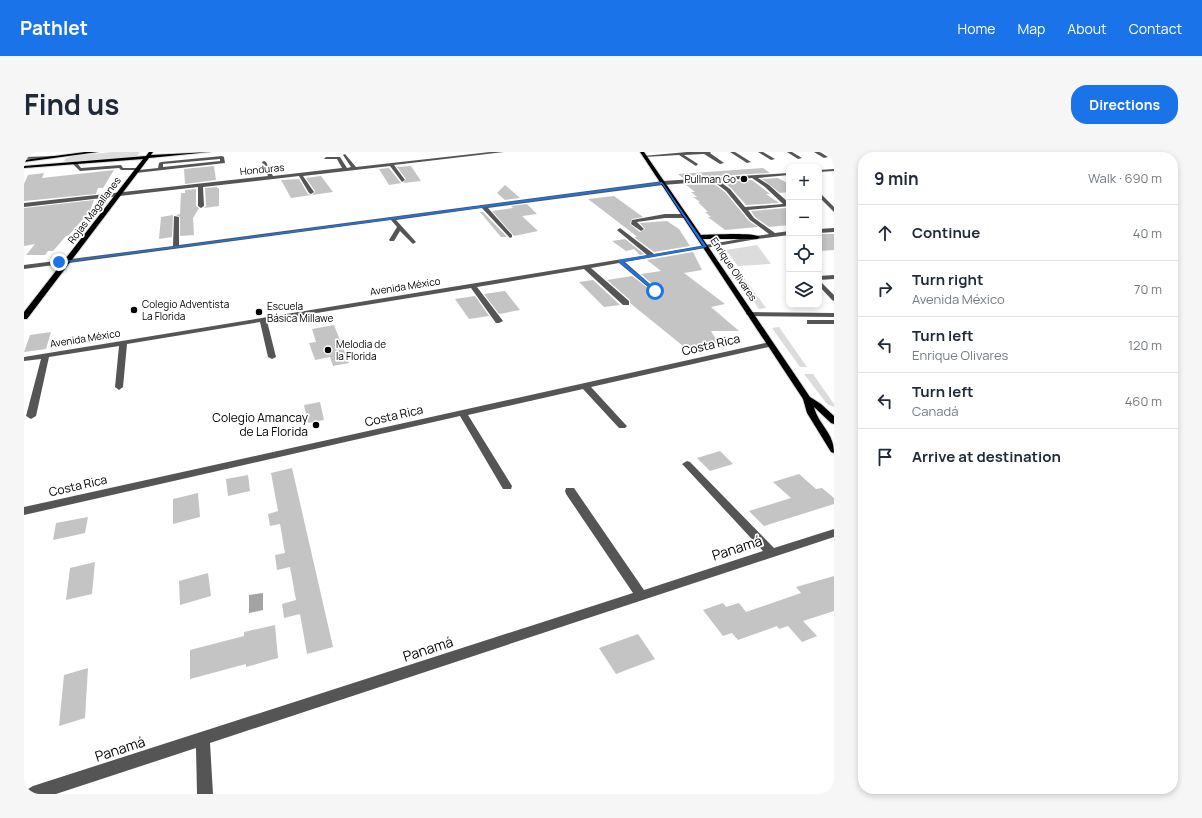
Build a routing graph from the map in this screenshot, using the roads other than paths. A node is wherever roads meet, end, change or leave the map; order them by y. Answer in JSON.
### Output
{"nodes":[{"id":1,"x":92,"y":152,"type":"edge"},
{"id":2,"x":96,"y":152,"type":"edge"},
{"id":3,"x":151,"y":152,"type":"edge"},
{"id":4,"x":208,"y":152,"type":"edge"},
{"id":5,"x":216,"y":152,"type":"edge"},
{"id":6,"x":502,"y":152,"type":"edge"},
{"id":7,"x":705,"y":152,"type":"edge"},
{"id":8,"x":709,"y":152,"type":"edge"},
{"id":9,"x":732,"y":152,"type":"edge"},
{"id":10,"x":760,"y":152,"type":"edge"},
{"id":11,"x":788,"y":152,"type":"edge"},
{"id":12,"x":816,"y":152,"type":"edge"},
{"id":13,"x":75,"y":154,"type":"edge"},
{"id":14,"x":643,"y":154,"type":"edge"},
{"id":15,"x":680,"y":154,"type":"junction"},
{"id":16,"x":180,"y":155,"type":"junction"},
{"id":17,"x":345,"y":155,"type":"dead end"},
{"id":18,"x":826,"y":157,"type":"dead end"},
{"id":19,"x":146,"y":158,"type":"junction"},
{"id":20,"x":207,"y":158,"type":"junction"},
{"id":21,"x":326,"y":158,"type":"dead end"},
{"id":22,"x":800,"y":158,"type":"dead end"},
{"id":23,"x":24,"y":160,"type":"edge"},
{"id":24,"x":774,"y":160,"type":"dead end"},
{"id":25,"x":184,"y":161,"type":"junction"},
{"id":26,"x":264,"y":162,"type":"dead end"},
{"id":27,"x":749,"y":162,"type":"dead end"},
{"id":28,"x":722,"y":163,"type":"dead end"},
{"id":29,"x":75,"y":164,"type":"junction"},
{"id":30,"x":391,"y":164,"type":"junction"},
{"id":31,"x":66,"y":165,"type":"junction"},
{"id":32,"x":696,"y":165,"type":"dead end"},
{"id":33,"x":24,"y":167,"type":"edge"},
{"id":34,"x":354,"y":168,"type":"junction"},
{"id":35,"x":138,"y":169,"type":"junction"},
{"id":36,"x":160,"y":169,"type":"junction"},
{"id":37,"x":345,"y":169,"type":"junction"},
{"id":38,"x":831,"y":170,"type":"edge"},
{"id":39,"x":300,"y":174,"type":"junction"},
{"id":40,"x":786,"y":174,"type":"edge"},
{"id":41,"x":834,"y":174,"type":"edge"},
{"id":42,"x":752,"y":176,"type":"junction"},
{"id":43,"x":271,"y":178,"type":"junction"},
{"id":44,"x":714,"y":179,"type":"junction"},
{"id":45,"x":402,"y":180,"type":"dead end"},
{"id":46,"x":662,"y":183,"type":"junction"},
{"id":47,"x":200,"y":185,"type":"junction"},
{"id":48,"x":311,"y":192,"type":"dead end"},
{"id":49,"x":119,"y":194,"type":"junction"},
{"id":50,"x":822,"y":196,"type":"edge"},
{"id":51,"x":831,"y":202,"type":"edge"},
{"id":52,"x":24,"y":205,"type":"edge"},
{"id":53,"x":201,"y":206,"type":"dead end"},
{"id":54,"x":483,"y":206,"type":"junction"},
{"id":55,"x":744,"y":209,"type":"junction"},
{"id":56,"x":834,"y":210,"type":"edge"},
{"id":57,"x":684,"y":216,"type":"junction"},
{"id":58,"x":176,"y":218,"type":"dead end"},
{"id":59,"x":392,"y":218,"type":"junction"},
{"id":60,"x":399,"y":228,"type":"junction"},
{"id":61,"x":641,"y":229,"type":"dead end"},
{"id":62,"x":620,"y":230,"type":"dead end"},
{"id":63,"x":834,"y":230,"type":"edge"},
{"id":64,"x":822,"y":231,"type":"edge"},
{"id":65,"x":786,"y":233,"type":"edge"},
{"id":66,"x":773,"y":234,"type":"junction"},
{"id":67,"x":782,"y":234,"type":"junction"},
{"id":68,"x":510,"y":236,"type":"dead end"},
{"id":69,"x":699,"y":237,"type":"junction"},
{"id":70,"x":757,"y":237,"type":"junction"},
{"id":71,"x":786,"y":237,"type":"edge"},
{"id":72,"x":392,"y":240,"type":"dead end"},
{"id":73,"x":413,"y":242,"type":"dead end"},
{"id":74,"x":176,"y":247,"type":"junction"},
{"id":75,"x":705,"y":247,"type":"junction"},
{"id":76,"x":653,"y":256,"type":"junction"},
{"id":77,"x":68,"y":261,"type":"junction"},
{"id":78,"x":620,"y":261,"type":"junction"},
{"id":79,"x":586,"y":266,"type":"junction"},
{"id":80,"x":24,"y":267,"type":"edge"},
{"id":81,"x":834,"y":277,"type":"edge"},
{"id":82,"x":822,"y":278,"type":"edge"},
{"id":83,"x":472,"y":285,"type":"junction"},
{"id":84,"x":822,"y":285,"type":"edge"},
{"id":85,"x":655,"y":291,"type":"dead end"},
{"id":86,"x":834,"y":298,"type":"edge"},
{"id":87,"x":626,"y":303,"type":"dead end"},
{"id":88,"x":834,"y":315,"type":"edge"},
{"id":89,"x":24,"y":317,"type":"edge"},
{"id":90,"x":752,"y":317,"type":"junction"},
{"id":91,"x":263,"y":319,"type":"junction"},
{"id":92,"x":499,"y":321,"type":"dead end"},
{"id":93,"x":834,"y":322,"type":"edge"},
{"id":94,"x":123,"y":342,"type":"junction"},
{"id":95,"x":770,"y":344,"type":"junction"},
{"id":96,"x":46,"y":355,"type":"junction"},
{"id":97,"x":272,"y":357,"type":"dead end"},
{"id":98,"x":24,"y":358,"type":"edge"},
{"id":99,"x":585,"y":386,"type":"junction"},
{"id":100,"x":119,"y":387,"type":"dead end"},
{"id":101,"x":807,"y":399,"type":"junction"},
{"id":102,"x":463,"y":413,"type":"junction"},
{"id":103,"x":31,"y":416,"type":"dead end"},
{"id":104,"x":834,"y":421,"type":"edge"},
{"id":105,"x":622,"y":426,"type":"dead end"},
{"id":106,"x":834,"y":450,"type":"edge"},
{"id":107,"x":688,"y":464,"type":"dead end"},
{"id":108,"x":506,"y":486,"type":"dead end"},
{"id":109,"x":570,"y":491,"type":"dead end"},
{"id":110,"x":24,"y":511,"type":"edge"},
{"id":111,"x":834,"y":533,"type":"edge"},
{"id":112,"x":772,"y":553,"type":"junction"},
{"id":113,"x":641,"y":596,"type":"junction"},
{"id":114,"x":202,"y":739,"type":"junction"},
{"id":115,"x":33,"y":794,"type":"edge"},
{"id":116,"x":205,"y":794,"type":"edge"}],
"edges":[{"from":1,"to":2,"type":"main road"},
{"from":1,"to":13,"type":"main road"},
{"from":3,"to":19,"type":"main road","name":"Rojas Magallanes"},
{"from":4,"to":16,"type":"main road"},
{"from":5,"to":20,"type":"street"},
{"from":6,"to":30,"type":"street","name":"Honduras"},
{"from":7,"to":8,"type":"street"},
{"from":7,"to":15,"type":"street"},
{"from":7,"to":28,"type":"street"},
{"from":9,"to":27,"type":"street"},
{"from":10,"to":24,"type":"street"},
{"from":11,"to":22,"type":"street"},
{"from":12,"to":18,"type":"street"},
{"from":13,"to":23,"type":"main road"},
{"from":13,"to":31,"type":"main road"},
{"from":14,"to":15,"type":"street"},
{"from":14,"to":46,"type":"main road","name":"Enrique Olivares"},
{"from":15,"to":32,"type":"street"},
{"from":16,"to":19,"type":"main road"},
{"from":16,"to":25,"type":"street"},
{"from":17,"to":34,"type":"street"},
{"from":19,"to":29,"type":"main road"},
{"from":19,"to":35,"type":"main road","name":"Rojas Magallanes"},
{"from":20,"to":25,"type":"street"},
{"from":20,"to":36,"type":"street"},
{"from":21,"to":37,"type":"street"},
{"from":25,"to":36,"type":"street"},
{"from":26,"to":43,"type":"street"},
{"from":29,"to":31,"type":"main road"},
{"from":29,"to":35,"type":"street"},
{"from":30,"to":34,"type":"street","name":"Honduras"},
{"from":30,"to":45,"type":"street"},
{"from":31,"to":33,"type":"main road"},
{"from":34,"to":37,"type":"street","name":"Honduras"},
{"from":35,"to":36,"type":"street"},
{"from":35,"to":36,"type":"street"},
{"from":35,"to":49,"type":"main road","name":"Rojas Magallanes"},
{"from":37,"to":39,"type":"street","name":"Honduras"},
{"from":38,"to":41,"type":"street"},
{"from":39,"to":43,"type":"street","name":"Honduras"},
{"from":39,"to":48,"type":"street"},
{"from":40,"to":42,"type":"street"},
{"from":42,"to":44,"type":"street"},
{"from":42,"to":55,"type":"street"},
{"from":43,"to":47,"type":"street","name":"Honduras"},
{"from":44,"to":46,"type":"street"},
{"from":44,"to":55,"type":"street"},
{"from":46,"to":54,"type":"street"},
{"from":46,"to":57,"type":"main road","name":"Enrique Olivares"},
{"from":47,"to":49,"type":"street","name":"Honduras"},
{"from":47,"to":53,"type":"street"},
{"from":49,"to":52,"type":"street","name":"Honduras"},
{"from":49,"to":77,"type":"main road","name":"Rojas Magallanes"},
{"from":50,"to":51,"type":"street"},
{"from":51,"to":56,"type":"street"},
{"from":54,"to":59,"type":"street"},
{"from":54,"to":68,"type":"street"},
{"from":55,"to":66,"type":"street"},
{"from":57,"to":61,"type":"street"},
{"from":57,"to":69,"type":"main road","name":"Enrique Olivares"},
{"from":58,"to":74,"type":"street"},
{"from":59,"to":60,"type":"street"},
{"from":59,"to":74,"type":"street"},
{"from":60,"to":72,"type":"street"},
{"from":60,"to":73,"type":"street"},
{"from":62,"to":76,"type":"street"},
{"from":63,"to":64,"type":"street"},
{"from":65,"to":67,"type":"street","name":"Avenida México"},
{"from":66,"to":67,"type":"street","name":"Avenida México"},
{"from":66,"to":70,"type":"street","name":"Avenida México"},
{"from":67,"to":71,"type":"street"},
{"from":69,"to":70,"type":"main road"},
{"from":69,"to":75,"type":"main road","name":"Enrique Olivares"},
{"from":70,"to":75,"type":"street","name":"Avenida México"},
{"from":74,"to":77,"type":"street"},
{"from":75,"to":76,"type":"street","name":"Avenida México"},
{"from":75,"to":90,"type":"main road","name":"Enrique Olivares"},
{"from":76,"to":78,"type":"street","name":"Avenida México"},
{"from":77,"to":80,"type":"street"},
{"from":77,"to":89,"type":"main road","name":"Rojas Magallanes"},
{"from":78,"to":79,"type":"street","name":"Avenida México"},
{"from":78,"to":85,"type":"street"},
{"from":79,"to":83,"type":"street","name":"Avenida México"},
{"from":79,"to":87,"type":"street"},
{"from":81,"to":82,"type":"street"},
{"from":83,"to":91,"type":"street","name":"Avenida México"},
{"from":83,"to":92,"type":"street"},
{"from":84,"to":86,"type":"street"},
{"from":88,"to":90,"type":"street"},
{"from":90,"to":93,"type":"street"},
{"from":90,"to":95,"type":"main road","name":"Enrique Olivares"},
{"from":91,"to":94,"type":"street","name":"Avenida México"},
{"from":91,"to":97,"type":"street"},
{"from":94,"to":96,"type":"street","name":"Avenida México"},
{"from":94,"to":100,"type":"street"},
{"from":95,"to":99,"type":"street","name":"Costa Rica"},
{"from":95,"to":101,"type":"main road","name":"Enrique Olivares"},
{"from":96,"to":98,"type":"street","name":"Avenida México"},
{"from":96,"to":103,"type":"street"},
{"from":99,"to":102,"type":"street","name":"Costa Rica"},
{"from":99,"to":105,"type":"street"},
{"from":101,"to":104,"type":"main road","name":"Enrique Olivares"},
{"from":101,"to":106,"type":"main road","name":"Enrique Olivares"},
{"from":102,"to":108,"type":"street"},
{"from":102,"to":110,"type":"street","name":"Costa Rica"},
{"from":107,"to":112,"type":"street"},
{"from":109,"to":113,"type":"street"},
{"from":111,"to":112,"type":"street","name":"Panamá"},
{"from":112,"to":113,"type":"street","name":"Panamá"},
{"from":113,"to":114,"type":"street","name":"Panamá"},
{"from":114,"to":115,"type":"street","name":"Panamá"},
{"from":114,"to":116,"type":"street"}]}
